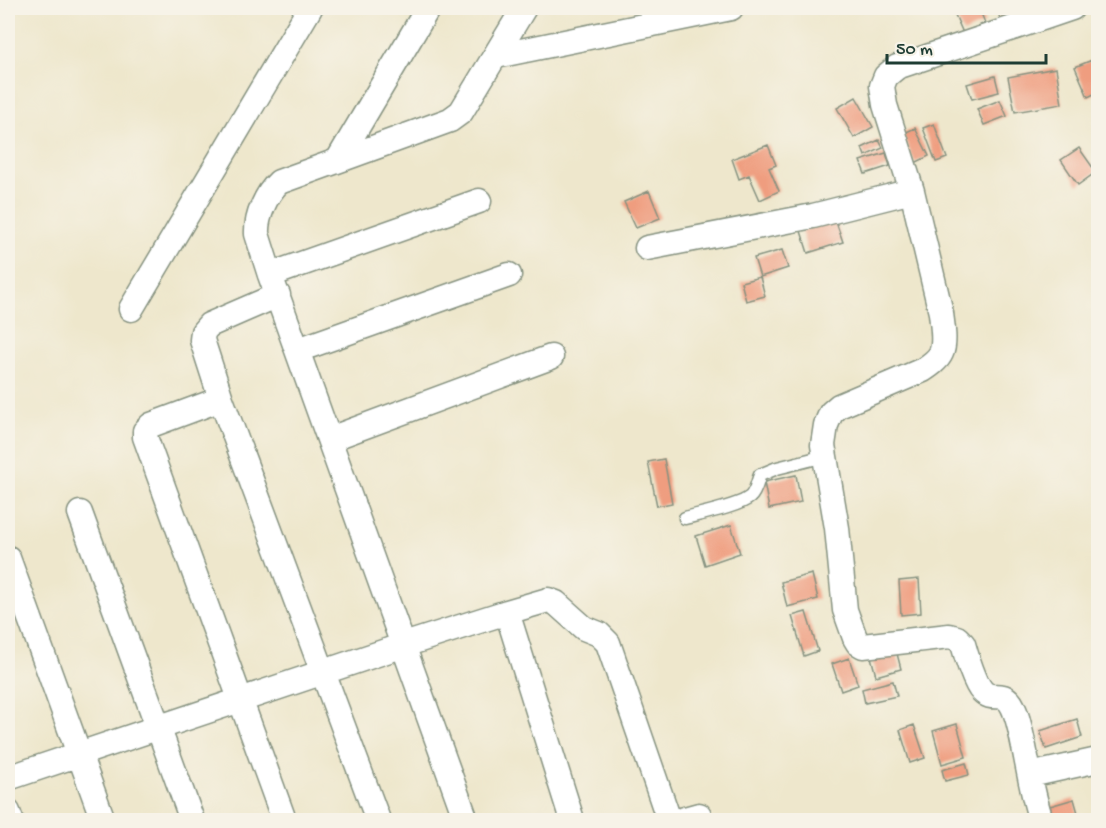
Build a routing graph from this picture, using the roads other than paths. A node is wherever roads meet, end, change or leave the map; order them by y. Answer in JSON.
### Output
{"nodes":[{"id":1,"x":310,"y":8,"type":"edge"},
{"id":2,"x":428,"y":8,"type":"edge"},
{"id":3,"x":525,"y":8,"type":"edge"},
{"id":4,"x":731,"y":8,"type":"edge"},
{"id":5,"x":1072,"y":8,"type":"edge"},
{"id":6,"x":496,"y":56,"type":"junction"},
{"id":7,"x":338,"y":160,"type":"junction"},
{"id":8,"x":912,"y":191,"type":"junction"},
{"id":9,"x":479,"y":201,"type":"dead end"},
{"id":10,"x":647,"y":248,"type":"dead end"},
{"id":11,"x":509,"y":275,"type":"dead end"},
{"id":12,"x":274,"y":285,"type":"junction"},
{"id":13,"x":131,"y":309,"type":"dead end"},
{"id":14,"x":298,"y":350,"type":"junction"},
{"id":15,"x":551,"y":357,"type":"dead end"},
{"id":16,"x":221,"y":399,"type":"junction"},
{"id":17,"x":330,"y":439,"type":"junction"},
{"id":18,"x":825,"y":456,"type":"junction"},
{"id":19,"x":80,"y":513,"type":"dead end"},
{"id":20,"x":685,"y":518,"type":"dead end"},
{"id":21,"x":8,"y":558,"type":"edge"},
{"id":22,"x":507,"y":612,"type":"junction"},
{"id":23,"x":404,"y":645,"type":"junction"},
{"id":24,"x":322,"y":672,"type":"junction"},
{"id":25,"x":240,"y":700,"type":"junction"},
{"id":26,"x":158,"y":727,"type":"junction"},
{"id":27,"x":79,"y":754,"type":"junction"},
{"id":28,"x":1098,"y":760,"type":"edge"},
{"id":29,"x":1030,"y":775,"type":"junction"},
{"id":30,"x":8,"y":778,"type":"edge"},
{"id":31,"x":8,"y":812,"type":"edge"},
{"id":32,"x":10,"y":820,"type":"edge"},
{"id":33,"x":103,"y":820,"type":"edge"},
{"id":34,"x":192,"y":820,"type":"edge"},
{"id":35,"x":284,"y":820,"type":"edge"},
{"id":36,"x":378,"y":820,"type":"edge"},
{"id":37,"x":466,"y":820,"type":"edge"},
{"id":38,"x":572,"y":820,"type":"edge"},
{"id":39,"x":669,"y":820,"type":"edge"},
{"id":40,"x":1041,"y":820,"type":"edge"}],
"edges":[{"from":1,"to":13,"type":"street"},
{"from":2,"to":7,"type":"street"},
{"from":3,"to":6,"type":"street"},
{"from":4,"to":6,"type":"street"},
{"from":5,"to":8,"type":"street"},
{"from":6,"to":7,"type":"street"},
{"from":7,"to":12,"type":"street"},
{"from":8,"to":10,"type":"street"},
{"from":8,"to":18,"type":"street"},
{"from":9,"to":12,"type":"street"},
{"from":11,"to":14,"type":"street"},
{"from":12,"to":14,"type":"street"},
{"from":12,"to":16,"type":"street"},
{"from":14,"to":17,"type":"street"},
{"from":15,"to":17,"type":"street"},
{"from":16,"to":24,"type":"street"},
{"from":16,"to":25,"type":"street"},
{"from":17,"to":23,"type":"street"},
{"from":18,"to":20,"type":"lane"},
{"from":18,"to":29,"type":"street"},
{"from":19,"to":26,"type":"street"},
{"from":21,"to":27,"type":"street"},
{"from":22,"to":23,"type":"street"},
{"from":22,"to":38,"type":"street"},
{"from":22,"to":39,"type":"street"},
{"from":23,"to":24,"type":"street"},
{"from":23,"to":37,"type":"street"},
{"from":24,"to":25,"type":"street"},
{"from":24,"to":36,"type":"street"},
{"from":25,"to":26,"type":"street"},
{"from":25,"to":35,"type":"street"},
{"from":26,"to":27,"type":"street"},
{"from":26,"to":34,"type":"street"},
{"from":27,"to":30,"type":"street"},
{"from":27,"to":33,"type":"street"},
{"from":28,"to":29,"type":"street"},
{"from":29,"to":40,"type":"street"},
{"from":31,"to":32,"type":"street"}]}
